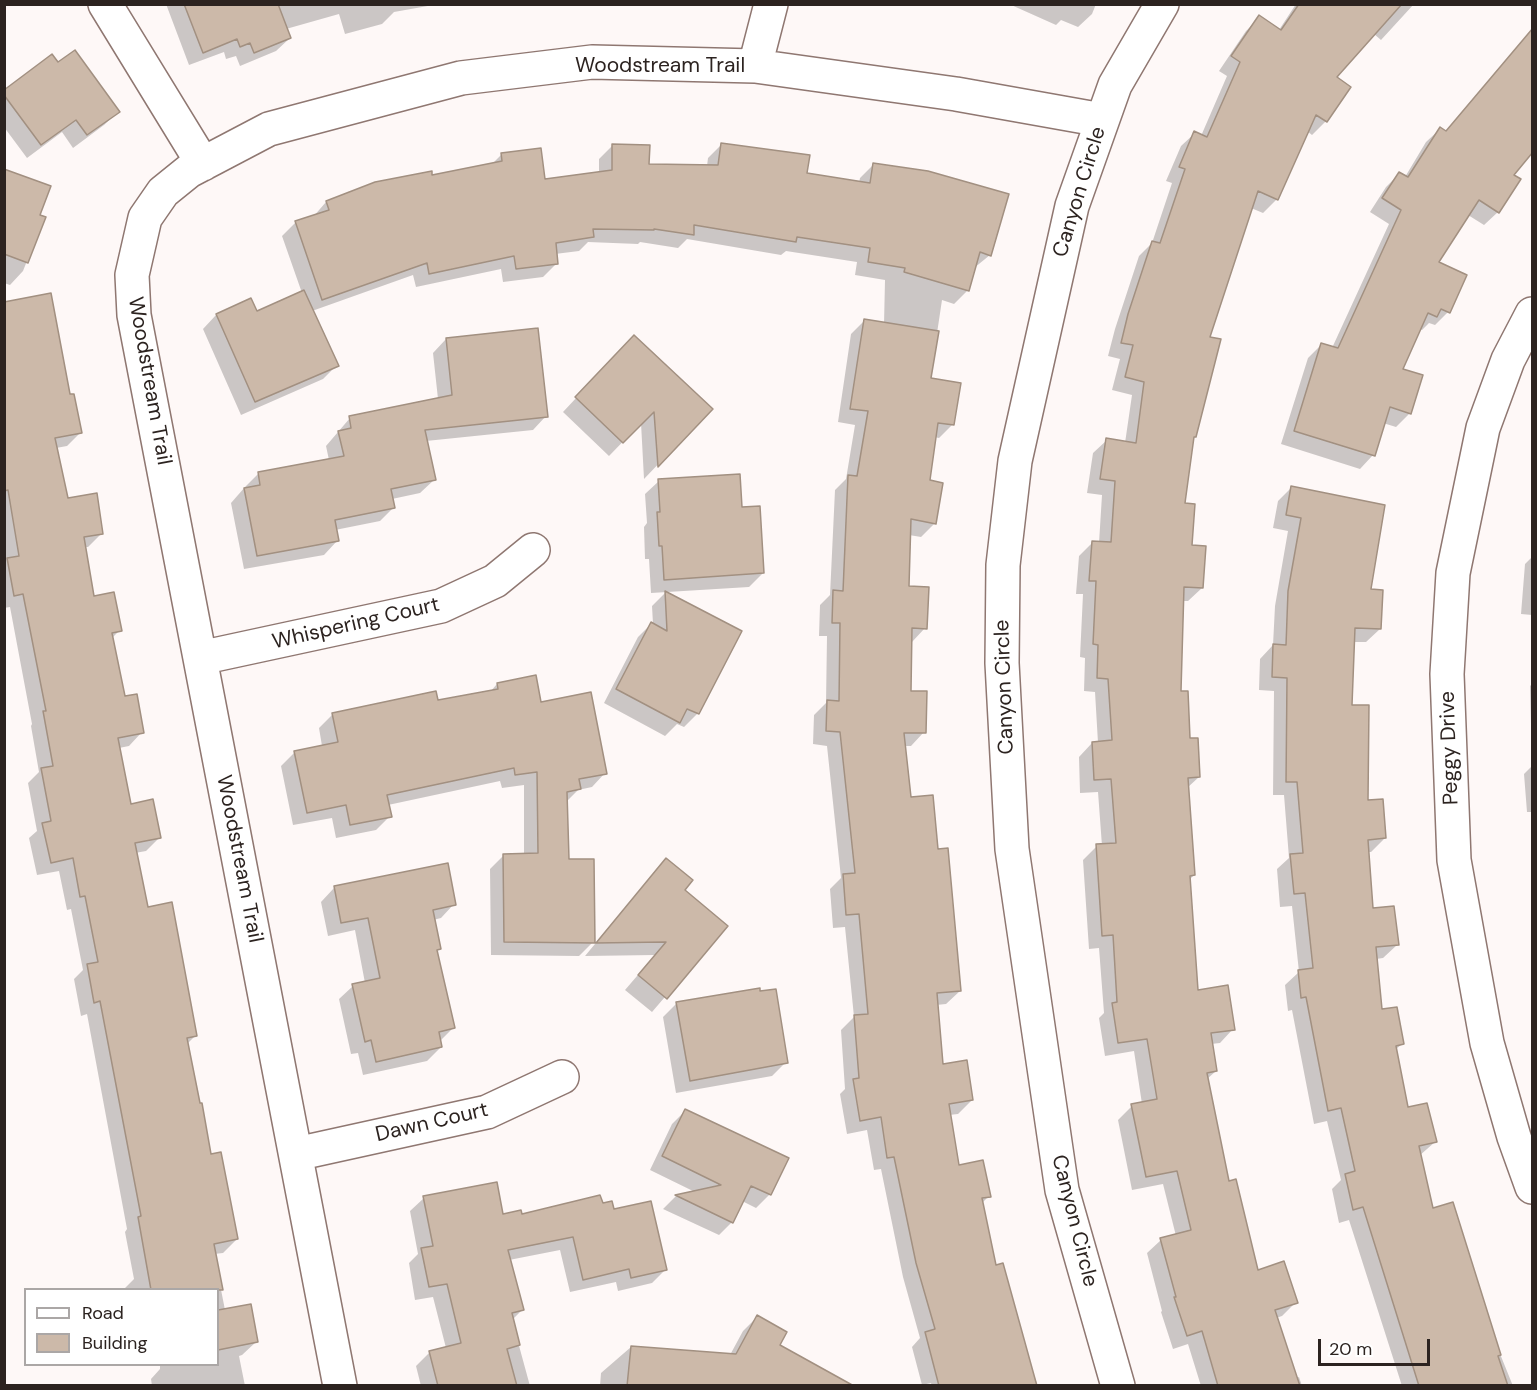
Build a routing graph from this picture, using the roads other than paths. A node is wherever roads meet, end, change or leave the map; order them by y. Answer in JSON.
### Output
{"nodes":[{"id":1,"x":105,"y":4,"type":"edge"},
{"id":2,"x":771,"y":4,"type":"edge"},
{"id":3,"x":1162,"y":4,"type":"edge"},
{"id":4,"x":755,"y":66,"type":"junction"},
{"id":5,"x":1102,"y":120,"type":"junction"},
{"id":6,"x":203,"y":164,"type":"junction"},
{"id":7,"x":1533,"y":314,"type":"edge"},
{"id":8,"x":533,"y":550,"type":"dead end"},
{"id":9,"x":200,"y":658,"type":"junction"},
{"id":10,"x":562,"y":1077,"type":"dead end"},
{"id":11,"x":296,"y":1154,"type":"junction"},
{"id":12,"x":1533,"y":1187,"type":"edge"},
{"id":13,"x":340,"y":1386,"type":"edge"},
{"id":14,"x":1118,"y":1386,"type":"edge"}],
"edges":[{"from":1,"to":6,"type":"street"},
{"from":2,"to":4,"type":"street"},
{"from":3,"to":5,"type":"street","name":"Canyon Circle"},
{"from":4,"to":5,"type":"street","name":"Woodstream Trail"},
{"from":4,"to":6,"type":"street","name":"Woodstream Trail"},
{"from":5,"to":14,"type":"street","name":"Canyon Circle"},
{"from":6,"to":9,"type":"street","name":"Woodstream Trail"},
{"from":7,"to":12,"type":"street","name":"Peggy Drive"},
{"from":8,"to":9,"type":"street","name":"Whispering Court"},
{"from":9,"to":11,"type":"street","name":"Woodstream Trail"},
{"from":10,"to":11,"type":"street","name":"Dawn Court"},
{"from":11,"to":13,"type":"street","name":"Woodstream Trail"}]}
